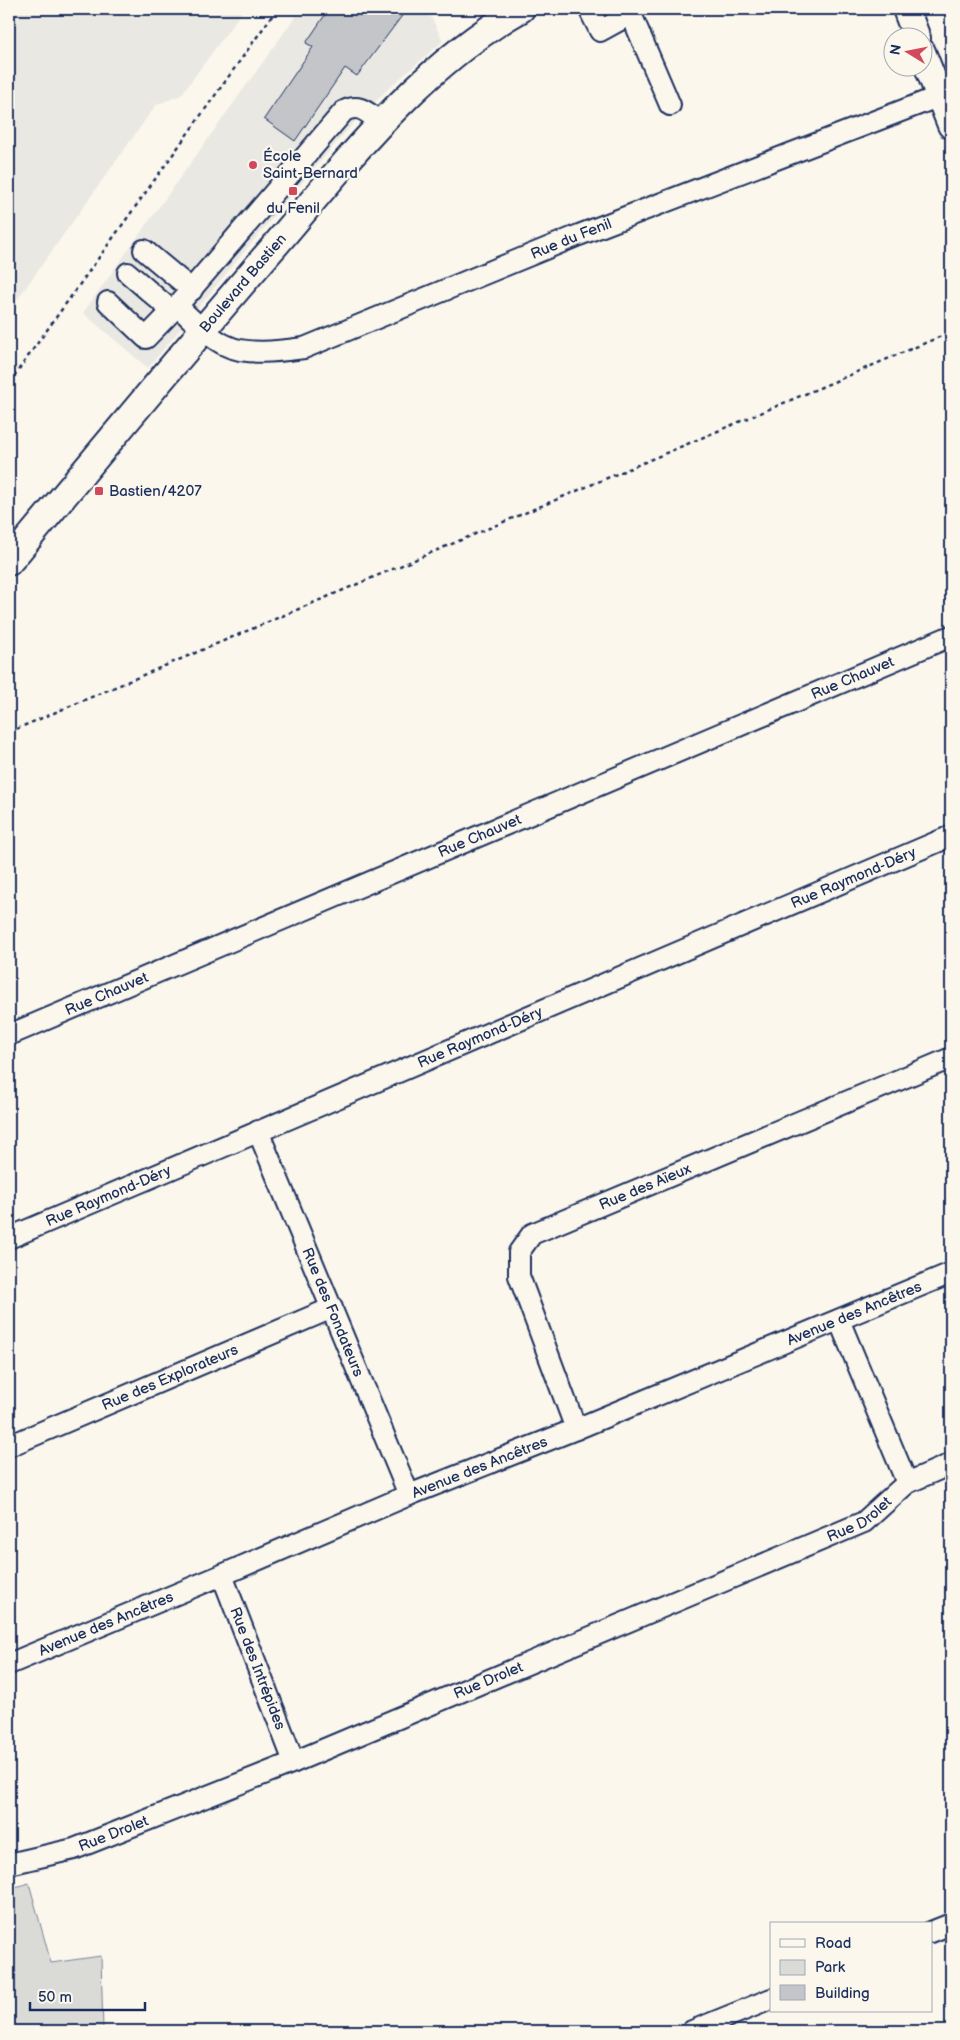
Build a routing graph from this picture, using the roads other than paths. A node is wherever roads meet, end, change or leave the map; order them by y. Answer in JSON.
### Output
{"nodes":[{"id":1,"x":589,"y":9,"type":"edge"},
{"id":2,"x":906,"y":9,"type":"edge"},
{"id":3,"x":515,"y":10,"type":"edge"},
{"id":4,"x":913,"y":28,"type":"edge"},
{"id":5,"x":932,"y":76,"type":"edge"},
{"id":6,"x":940,"y":96,"type":"junction"},
{"id":7,"x":670,"y":105,"type":"dead end"},
{"id":8,"x":381,"y":122,"type":"junction"},
{"id":9,"x":951,"y":125,"type":"edge"},
{"id":10,"x":144,"y":250,"type":"dead end"},
{"id":11,"x":128,"y":273,"type":"dead end"},
{"id":12,"x":192,"y":290,"type":"junction"},
{"id":13,"x":108,"y":302,"type":"dead end"},
{"id":14,"x":174,"y":309,"type":"junction"},
{"id":15,"x":203,"y":329,"type":"junction"},
{"id":16,"x":9,"y":562,"type":"edge"},
{"id":17,"x":951,"y":636,"type":"edge"},
{"id":18,"x":951,"y":836,"type":"edge"},
{"id":19,"x":9,"y":1035,"type":"edge"},
{"id":20,"x":951,"y":1058,"type":"edge"},
{"id":21,"x":258,"y":1130,"type":"junction"},
{"id":22,"x":9,"y":1238,"type":"edge"},
{"id":23,"x":951,"y":1273,"type":"edge"},
{"id":24,"x":332,"y":1308,"type":"junction"},
{"id":25,"x":839,"y":1320,"type":"junction"},
{"id":26,"x":576,"y":1429,"type":"junction"},
{"id":27,"x":9,"y":1446,"type":"edge"},
{"id":28,"x":951,"y":1464,"type":"edge"},
{"id":29,"x":907,"y":1483,"type":"junction"},
{"id":30,"x":409,"y":1495,"type":"junction"},
{"id":31,"x":222,"y":1575,"type":"junction"},
{"id":32,"x":9,"y":1664,"type":"edge"},
{"id":33,"x":294,"y":1762,"type":"junction"},
{"id":34,"x":9,"y":1864,"type":"edge"},
{"id":35,"x":951,"y":1924,"type":"edge"},
{"id":36,"x":932,"y":1932,"type":"edge"},
{"id":37,"x":770,"y":1999,"type":"edge"},
{"id":38,"x":692,"y":2031,"type":"edge"}],
"edges":[{"from":1,"to":7,"type":"street"},
{"from":2,"to":4,"type":"main road"},
{"from":3,"to":8,"type":"main road","name":"Boulevard Bastien"},
{"from":5,"to":6,"type":"main road"},
{"from":6,"to":9,"type":"main road"},
{"from":6,"to":15,"type":"street","name":"Rue du Fenil"},
{"from":8,"to":12,"type":"street"},
{"from":8,"to":15,"type":"main road","name":"Boulevard Bastien"},
{"from":10,"to":12,"type":"street"},
{"from":11,"to":14,"type":"street","name":"Rue du Fenil"},
{"from":12,"to":14,"type":"street"},
{"from":13,"to":14,"type":"street"},
{"from":14,"to":15,"type":"street","name":"Rue du Fenil"},
{"from":15,"to":16,"type":"main road","name":"Boulevard Bastien"},
{"from":17,"to":19,"type":"street","name":"Rue Chauvet"},
{"from":18,"to":21,"type":"street","name":"Rue Raymond-Déry"},
{"from":20,"to":26,"type":"street","name":"Rue des Aïeux"},
{"from":21,"to":22,"type":"street","name":"Rue Raymond-Déry"},
{"from":21,"to":24,"type":"street","name":"Rue des Fondateurs"},
{"from":23,"to":25,"type":"street","name":"Avenue des Ancêtres"},
{"from":24,"to":27,"type":"street","name":"Rue des Explorateurs"},
{"from":24,"to":30,"type":"street","name":"Rue des Fondateurs"},
{"from":25,"to":26,"type":"street","name":"Avenue des Ancêtres"},
{"from":25,"to":29,"type":"street"},
{"from":26,"to":30,"type":"street","name":"Avenue des Ancêtres"},
{"from":28,"to":29,"type":"street","name":"Rue Drolet"},
{"from":29,"to":33,"type":"street","name":"Rue Drolet"},
{"from":30,"to":31,"type":"street","name":"Avenue des Ancêtres"},
{"from":31,"to":32,"type":"street","name":"Avenue des Ancêtres"},
{"from":31,"to":33,"type":"street","name":"Rue des Intrépides"},
{"from":33,"to":34,"type":"street","name":"Rue Drolet"},
{"from":35,"to":36,"type":"street"},
{"from":37,"to":38,"type":"street"}]}
